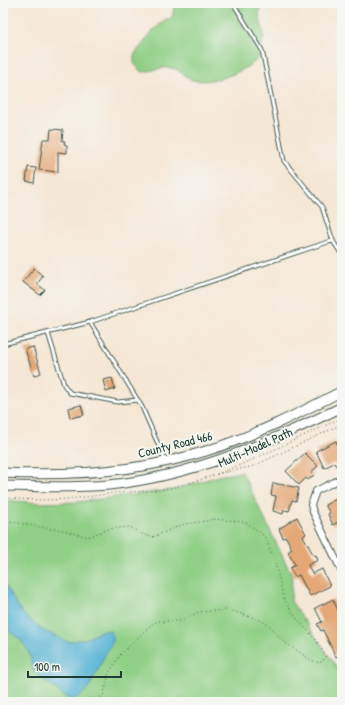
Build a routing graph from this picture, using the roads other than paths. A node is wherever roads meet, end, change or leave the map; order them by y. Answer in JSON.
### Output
{"nodes":[{"id":1,"x":233,"y":3,"type":"edge"},
{"id":2,"x":334,"y":241,"type":"junction"},
{"id":3,"x":342,"y":255,"type":"edge"},
{"id":4,"x":90,"y":322,"type":"junction"},
{"id":5,"x":48,"y":333,"type":"junction"},
{"id":6,"x":3,"y":344,"type":"edge"},
{"id":7,"x":342,"y":391,"type":"edge"},
{"id":8,"x":138,"y":400,"type":"junction"},
{"id":9,"x":342,"y":407,"type":"edge"},
{"id":10,"x":166,"y":462,"type":"junction"},
{"id":11,"x":3,"y":473,"type":"edge"},
{"id":12,"x":153,"y":477,"type":"junction"},
{"id":13,"x":342,"y":478,"type":"edge"},
{"id":14,"x":3,"y":486,"type":"edge"},
{"id":15,"x":342,"y":572,"type":"edge"}],
"edges":[{"from":1,"to":2,"type":"lane"},
{"from":2,"to":3,"type":"lane"},
{"from":2,"to":4,"type":"lane"},
{"from":4,"to":5,"type":"lane"},
{"from":4,"to":8,"type":"lane"},
{"from":5,"to":6,"type":"lane"},
{"from":5,"to":8,"type":"lane"},
{"from":7,"to":10,"type":"main road","name":"County Road 466"},
{"from":8,"to":10,"type":"lane"},
{"from":9,"to":12,"type":"main road","name":"County Road 466"},
{"from":10,"to":11,"type":"main road","name":"County Road 466"},
{"from":10,"to":12,"type":"main road"},
{"from":12,"to":14,"type":"main road","name":"County Road 466"},
{"from":13,"to":15,"type":"street"}]}
